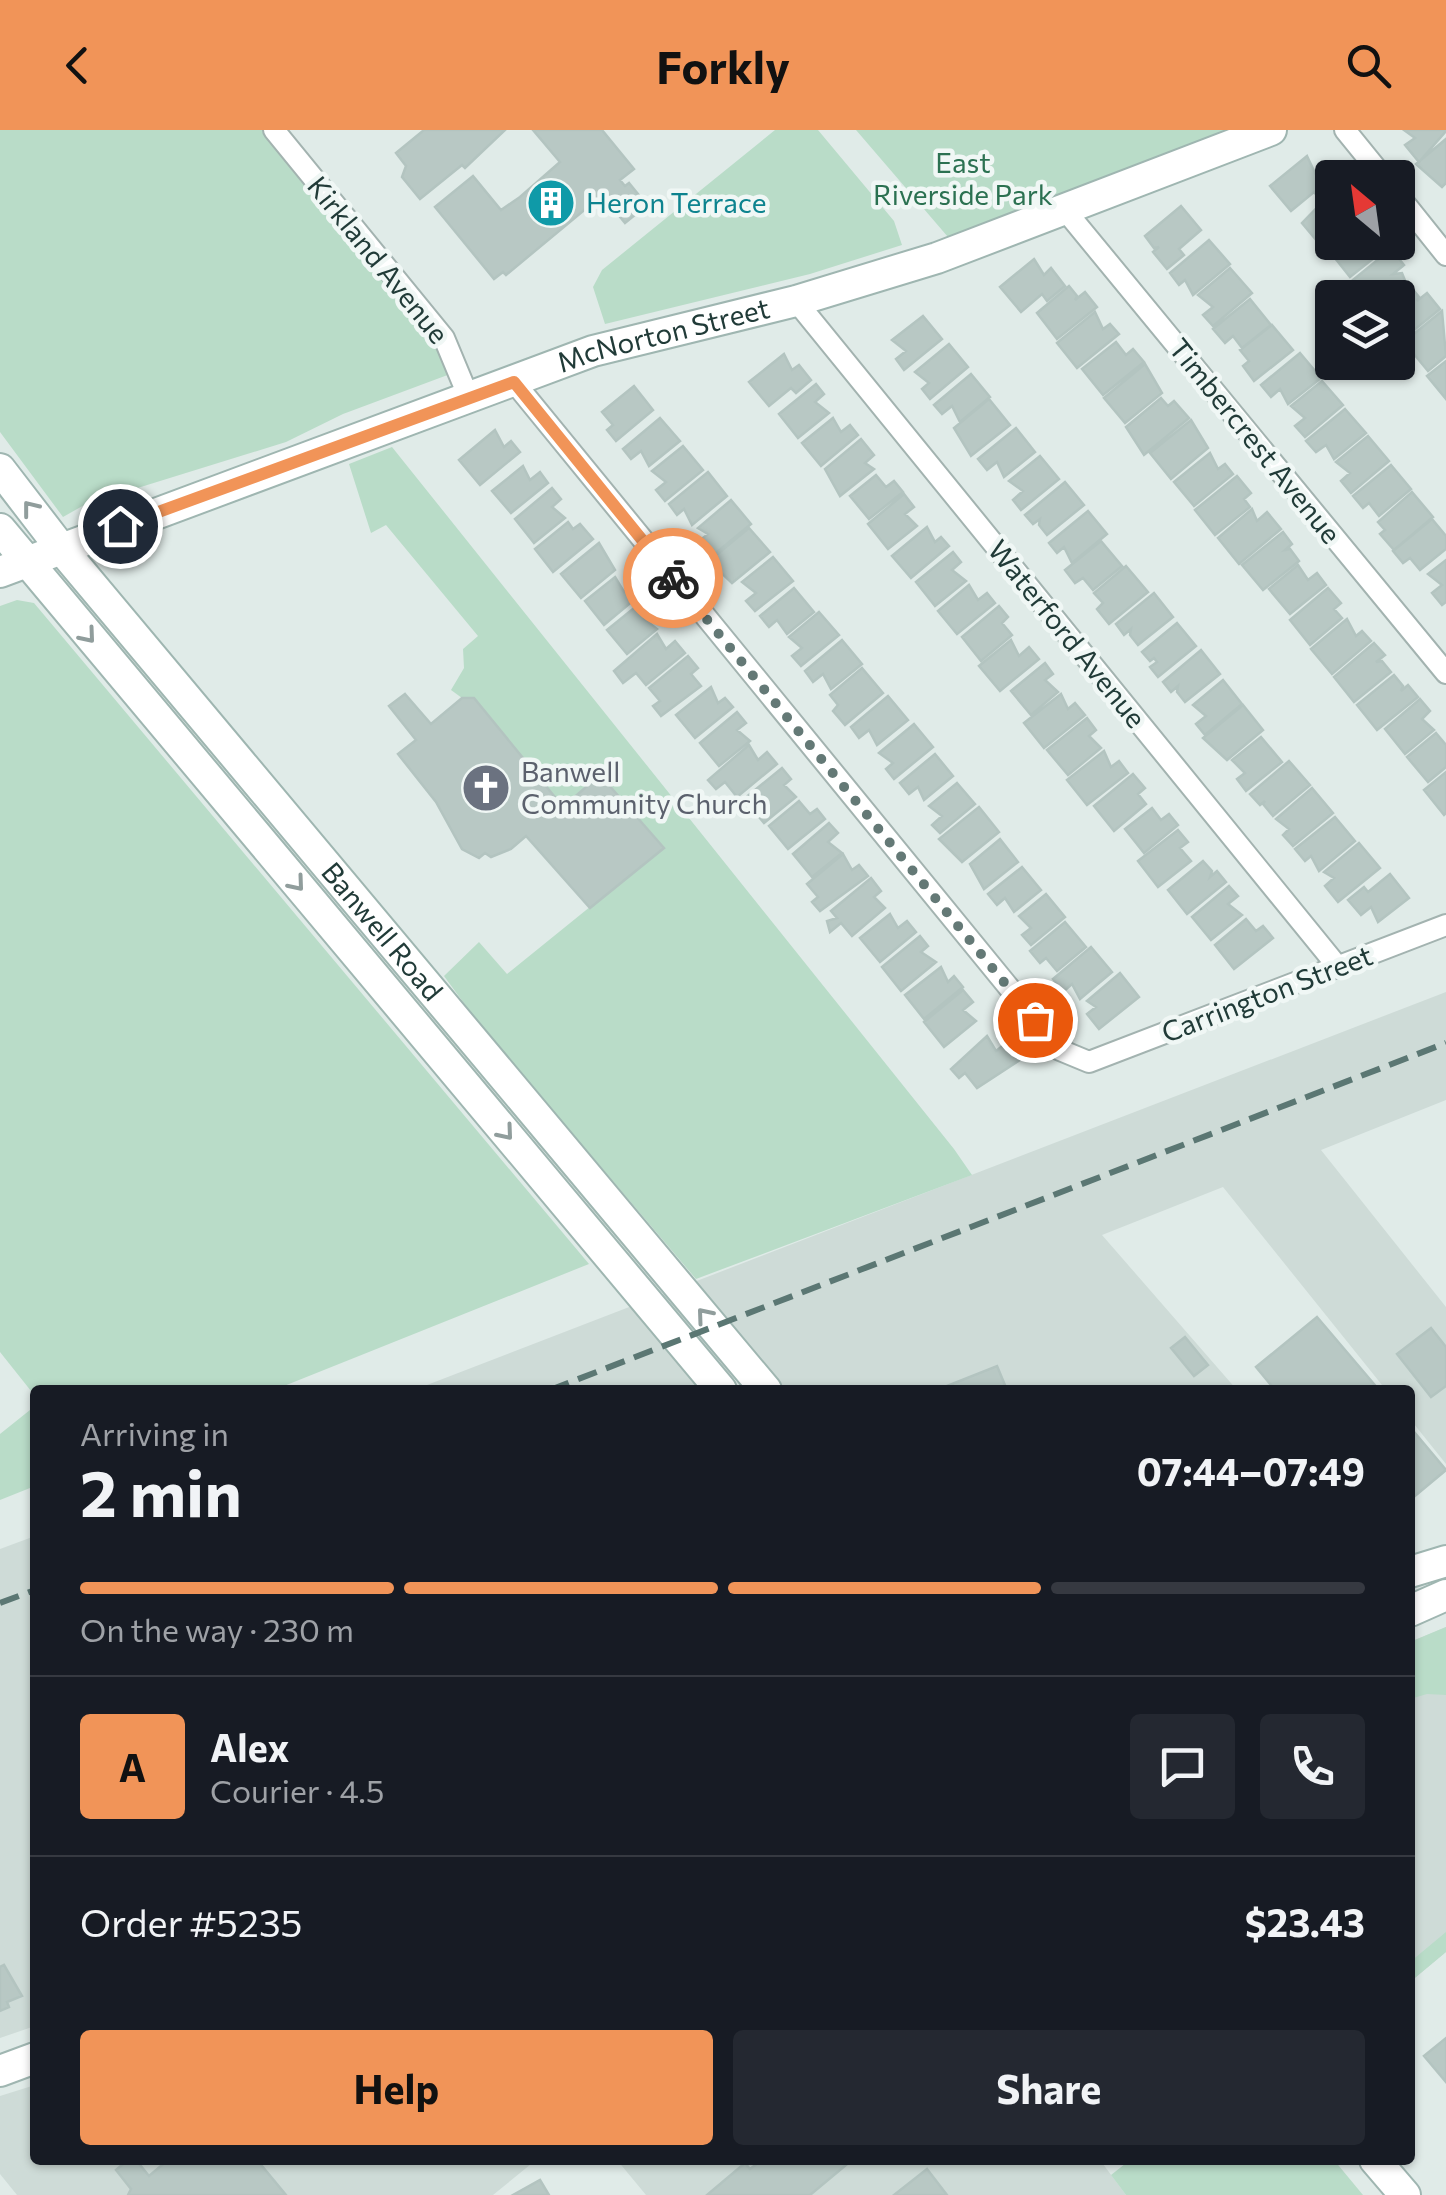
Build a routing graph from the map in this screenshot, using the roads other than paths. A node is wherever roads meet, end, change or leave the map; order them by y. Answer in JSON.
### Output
{"nodes":[{"id":1,"x":274,"y":130,"type":"edge"},
{"id":2,"x":1271,"y":130,"type":"edge"},
{"id":3,"x":1345,"y":130,"type":"edge"},
{"id":4,"x":1369,"y":160,"type":"edge"},
{"id":5,"x":1065,"y":210,"type":"junction"},
{"id":6,"x":1415,"y":216,"type":"edge"},
{"id":7,"x":1446,"y":255,"type":"edge"},
{"id":8,"x":796,"y":301,"type":"junction"},
{"id":9,"x":514,"y":382,"type":"junction"},
{"id":10,"x":469,"y":398,"type":"junction"},
{"id":11,"x":0,"y":469,"type":"edge"},
{"id":12,"x":0,"y":528,"type":"edge"},
{"id":13,"x":60,"y":547,"type":"junction"},
{"id":14,"x":12,"y":566,"type":"edge"},
{"id":15,"x":1446,"y":672,"type":"edge"},
{"id":16,"x":1446,"y":925,"type":"edge"},
{"id":17,"x":1338,"y":967,"type":"junction"},
{"id":18,"x":717,"y":1385,"type":"edge"},
{"id":19,"x":762,"y":1385,"type":"edge"},
{"id":20,"x":1446,"y":1560,"type":"edge"},
{"id":21,"x":1415,"y":1570,"type":"edge"},
{"id":22,"x":1446,"y":1596,"type":"edge"},
{"id":23,"x":1415,"y":1609,"type":"edge"},
{"id":24,"x":30,"y":2060,"type":"edge"},
{"id":25,"x":0,"y":2071,"type":"edge"},
{"id":26,"x":1380,"y":2165,"type":"edge"},
{"id":27,"x":1406,"y":2195,"type":"edge"}],
"edges":[{"from":1,"to":10,"type":"street","name":"Kirkland Avenue"},
{"from":2,"to":5,"type":"main road","name":"McNorton Street"},
{"from":3,"to":4,"type":"street"},
{"from":5,"to":8,"type":"main road","name":"McNorton Street"},
{"from":5,"to":15,"type":"street","name":"Timbercrest Avenue"},
{"from":6,"to":7,"type":"street"},
{"from":8,"to":9,"type":"main road","name":"McNorton Street"},
{"from":8,"to":17,"type":"street","name":"Waterford Avenue"},
{"from":9,"to":10,"type":"main road","name":"McNorton Street"},
{"from":9,"to":17,"type":"street","name":"Carrington Street"},
{"from":10,"to":13,"type":"main road","name":"McNorton Street"},
{"from":13,"to":11,"type":"main road","name":"Banwell Road","one_way":true},
{"from":12,"to":14,"type":"main road","name":"Banwell Road"},
{"from":13,"to":14,"type":"main road","name":"McNorton Street"},
{"from":19,"to":13,"type":"main road","name":"Banwell Road","one_way":true},
{"from":14,"to":18,"type":"main road","name":"Banwell Road","one_way":true},
{"from":16,"to":17,"type":"street","name":"Carrington Street"},
{"from":20,"to":21,"type":"main road"},
{"from":22,"to":23,"type":"main road"},
{"from":24,"to":25,"type":"main road"},
{"from":26,"to":27,"type":"main road"}]}
